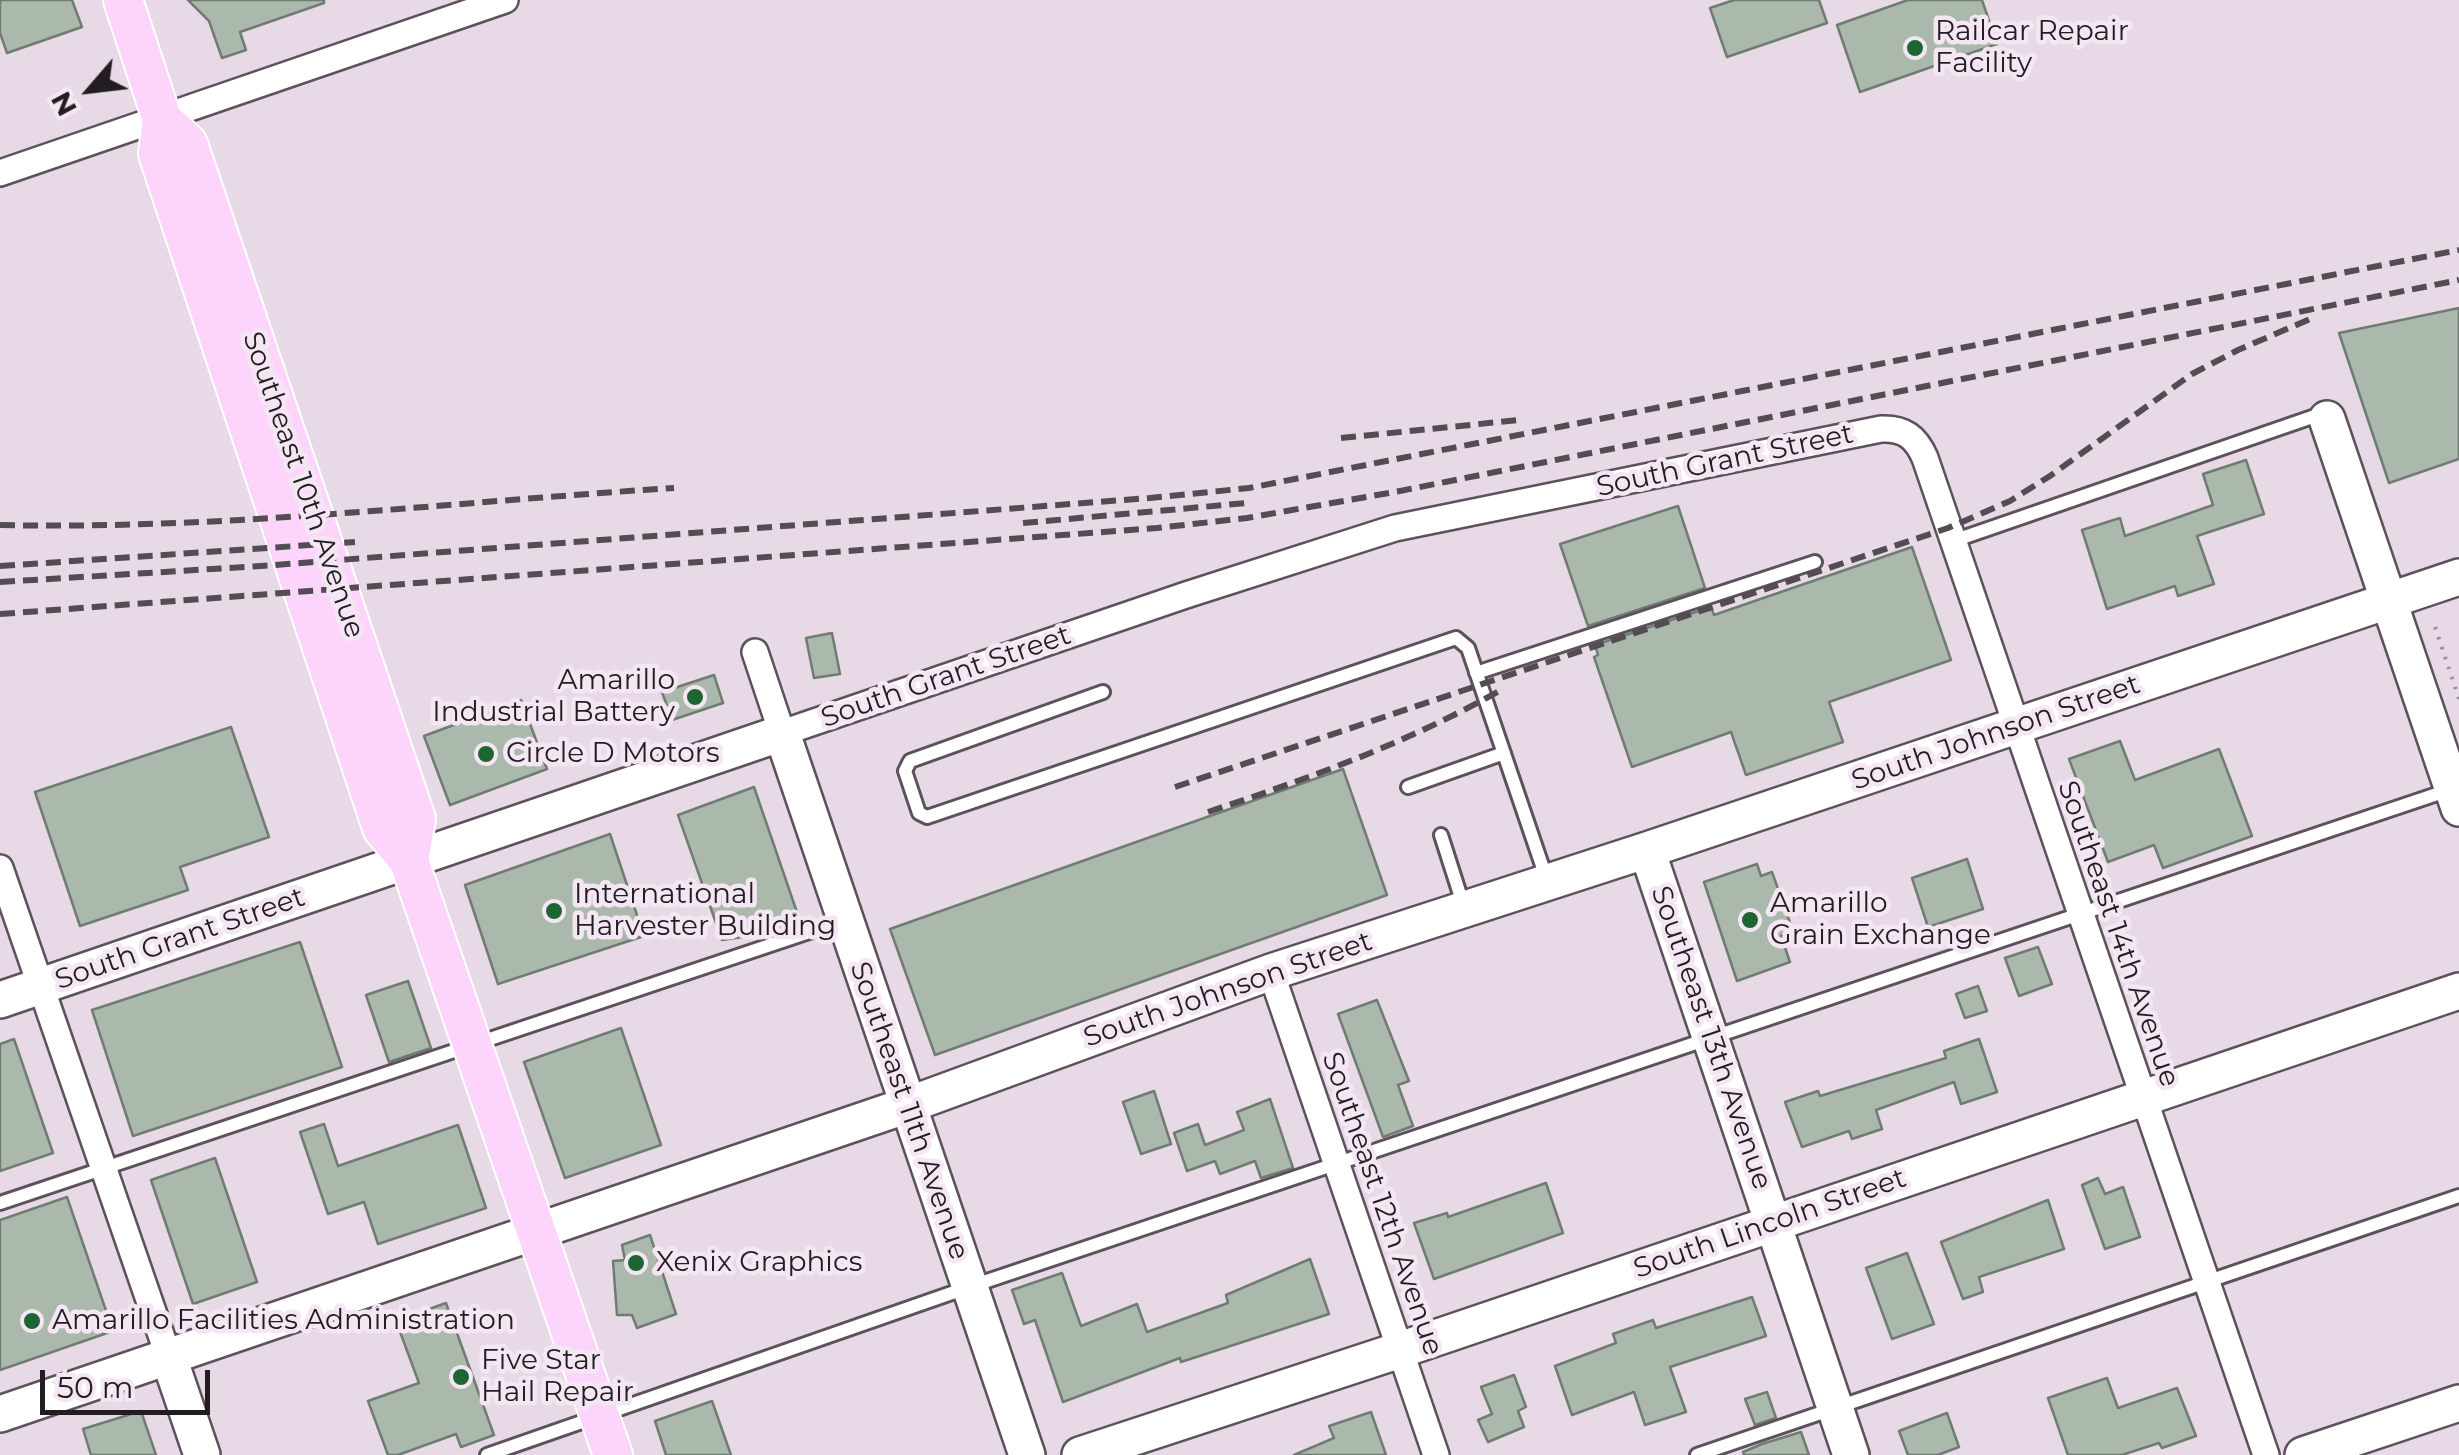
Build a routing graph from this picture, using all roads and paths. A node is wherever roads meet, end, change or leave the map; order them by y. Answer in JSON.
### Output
{"nodes":[{"id":1,"x":124,"y":0,"type":"edge"},
{"id":2,"x":504,"y":0,"type":"edge"},
{"id":3,"x":162,"y":119,"type":"junction"},
{"id":4,"x":0,"y":173,"type":"edge"},
{"id":5,"x":2327,"y":418,"type":"joint"},
{"id":6,"x":1910,"y":435,"type":"joint"},
{"id":7,"x":1953,"y":541,"type":"junction"},
{"id":8,"x":1815,"y":562,"type":"dead end"},
{"id":9,"x":2459,"y":577,"type":"edge"},
{"id":10,"x":2389,"y":600,"type":"junction"},
{"id":11,"x":2435,"y":628,"type":"dead end"},
{"id":12,"x":755,"y":652,"type":"dead end"},
{"id":13,"x":1476,"y":673,"type":"junction"},
{"id":14,"x":1102,"y":692,"type":"dead end"},
{"id":15,"x":2459,"y":699,"type":"edge"},
{"id":16,"x":2015,"y":727,"type":"junction"},
{"id":17,"x":782,"y":733,"type":"junction"},
{"id":18,"x":1504,"y":753,"type":"junction"},
{"id":19,"x":1408,"y":787,"type":"dead end"},
{"id":20,"x":2457,"y":795,"type":"edge"},
{"id":21,"x":1441,"y":835,"type":"dead end"},
{"id":22,"x":1647,"y":850,"type":"junction"},
{"id":23,"x":410,"y":861,"type":"junction"},
{"id":24,"x":0,"y":868,"type":"edge"},
{"id":25,"x":1548,"y":882,"type":"junction"},
{"id":26,"x":1464,"y":909,"type":"junction"},
{"id":27,"x":2079,"y":913,"type":"junction"},
{"id":28,"x":845,"y":920,"type":"junction"},
{"id":29,"x":1271,"y":972,"type":"junction"},
{"id":30,"x":40,"y":986,"type":"junction"},
{"id":31,"x":2459,"y":991,"type":"edge"},
{"id":32,"x":0,"y":1000,"type":"edge"},
{"id":33,"x":1713,"y":1038,"type":"junction"},
{"id":34,"x":473,"y":1047,"type":"junction"},
{"id":35,"x":2142,"y":1098,"type":"junction"},
{"id":36,"x":908,"y":1105,"type":"junction"},
{"id":37,"x":822,"y":1133,"type":"junction"},
{"id":38,"x":1336,"y":1164,"type":"junction"},
{"id":39,"x":104,"y":1168,"type":"junction"},
{"id":40,"x":2459,"y":1196,"type":"edge"},
{"id":41,"x":941,"y":1203,"type":"junction"},
{"id":42,"x":0,"y":1204,"type":"edge"},
{"id":43,"x":1773,"y":1222,"type":"junction"},
{"id":44,"x":538,"y":1230,"type":"junction"},
{"id":45,"x":2207,"y":1282,"type":"junction"},
{"id":46,"x":969,"y":1288,"type":"junction"},
{"id":47,"x":1400,"y":1350,"type":"junction"},
{"id":48,"x":168,"y":1355,"type":"junction"},
{"id":49,"x":2459,"y":1403,"type":"edge"},
{"id":50,"x":1835,"y":1408,"type":"junction"},
{"id":51,"x":0,"y":1414,"type":"edge"},
{"id":52,"x":601,"y":1418,"type":"junction"},
{"id":53,"x":202,"y":1455,"type":"edge"},
{"id":54,"x":487,"y":1455,"type":"edge"},
{"id":55,"x":614,"y":1455,"type":"edge"},
{"id":56,"x":1028,"y":1455,"type":"edge"},
{"id":57,"x":1080,"y":1455,"type":"edge"},
{"id":58,"x":1436,"y":1455,"type":"edge"},
{"id":59,"x":1697,"y":1455,"type":"edge"},
{"id":60,"x":1851,"y":1455,"type":"edge"},
{"id":61,"x":2266,"y":1455,"type":"edge"},
{"id":62,"x":2303,"y":1455,"type":"edge"}],
"edges":[{"from":1,"to":3,"type":"main road","name":"Southeast 10th Avenue"},
{"from":2,"to":3,"type":"street"},
{"from":3,"to":4,"type":"street"},
{"from":3,"to":23,"type":"main road","name":"Southeast 10th Avenue"},
{"from":5,"to":7,"type":"lane"},
{"from":5,"to":10,"type":"street"},
{"from":6,"to":7,"type":"street","name":"Southeast 14th Avenue"},
{"from":6,"to":17,"type":"street","name":"South Grant Street"},
{"from":7,"to":16,"type":"street","name":"Southeast 14th Avenue"},
{"from":8,"to":13,"type":"lane"},
{"from":9,"to":10,"type":"street","name":"South Johnson Street"},
{"from":10,"to":16,"type":"street","name":"South Johnson Street"},
{"from":10,"to":20,"type":"street"},
{"from":11,"to":15,"type":"path"},
{"from":12,"to":17,"type":"street","name":"Southeast 11th Avenue"},
{"from":13,"to":14,"type":"lane"},
{"from":13,"to":18,"type":"lane"},
{"from":16,"to":22,"type":"street","name":"South Johnson Street"},
{"from":16,"to":27,"type":"street","name":"Southeast 14th Avenue"},
{"from":17,"to":23,"type":"street","name":"South Grant Street"},
{"from":17,"to":28,"type":"street","name":"Southeast 11th Avenue"},
{"from":18,"to":19,"type":"lane"},
{"from":18,"to":25,"type":"lane"},
{"from":20,"to":27,"type":"lane"},
{"from":21,"to":26,"type":"lane"},
{"from":22,"to":25,"type":"street","name":"South Johnson Street"},
{"from":22,"to":33,"type":"street","name":"Southeast 13th Avenue"},
{"from":23,"to":30,"type":"street","name":"South Grant Street"},
{"from":23,"to":34,"type":"main road","name":"Southeast 10th Avenue"},
{"from":24,"to":30,"type":"street"},
{"from":25,"to":26,"type":"street","name":"South Johnson Street"},
{"from":26,"to":29,"type":"street","name":"South Johnson Street"},
{"from":27,"to":33,"type":"lane"},
{"from":27,"to":35,"type":"street","name":"Southeast 14th Avenue"},
{"from":28,"to":34,"type":"lane"},
{"from":28,"to":36,"type":"street","name":"Southeast 11th Avenue"},
{"from":29,"to":36,"type":"street","name":"South Johnson Street"},
{"from":29,"to":38,"type":"street","name":"Southeast 12th Avenue"},
{"from":30,"to":32,"type":"street","name":"South Grant Street"},
{"from":30,"to":39,"type":"street"},
{"from":31,"to":35,"type":"street","name":"South Lincoln Street"},
{"from":33,"to":38,"type":"lane"},
{"from":33,"to":43,"type":"street","name":"Southeast 13th Avenue"},
{"from":34,"to":39,"type":"lane"},
{"from":34,"to":44,"type":"main road","name":"Southeast 10th Avenue"},
{"from":35,"to":43,"type":"street","name":"South Lincoln Street"},
{"from":35,"to":45,"type":"street","name":"Southeast 14th Avenue"},
{"from":36,"to":37,"type":"street","name":"South Johnson Street"},
{"from":36,"to":41,"type":"street","name":"Southeast 11th Avenue"},
{"from":37,"to":41,"type":"street"},
{"from":37,"to":44,"type":"street","name":"South Johnson Street"},
{"from":38,"to":46,"type":"lane"},
{"from":38,"to":47,"type":"street","name":"Southeast 12th Avenue"},
{"from":39,"to":42,"type":"lane"},
{"from":39,"to":48,"type":"street"},
{"from":40,"to":45,"type":"lane"},
{"from":41,"to":46,"type":"street","name":"Southeast 11th Avenue"},
{"from":43,"to":47,"type":"street","name":"South Lincoln Street"},
{"from":43,"to":50,"type":"street","name":"Southeast 13th Avenue"},
{"from":44,"to":48,"type":"street","name":"South Johnson Street"},
{"from":44,"to":52,"type":"main road","name":"Southeast 10th Avenue"},
{"from":45,"to":50,"type":"lane"},
{"from":45,"to":61,"type":"street","name":"Southeast 14th Avenue"},
{"from":46,"to":52,"type":"lane"},
{"from":46,"to":56,"type":"street","name":"Southeast 11th Avenue"},
{"from":47,"to":57,"type":"street","name":"South Lincoln Street"},
{"from":47,"to":58,"type":"street","name":"Southeast 12th Avenue"},
{"from":48,"to":51,"type":"street","name":"South Johnson Street"},
{"from":48,"to":53,"type":"street"},
{"from":49,"to":62,"type":"street"},
{"from":50,"to":59,"type":"lane"},
{"from":50,"to":60,"type":"street","name":"Southeast 13th Avenue"},
{"from":52,"to":54,"type":"lane"},
{"from":52,"to":55,"type":"main road","name":"Southeast 10th Avenue"}]}
